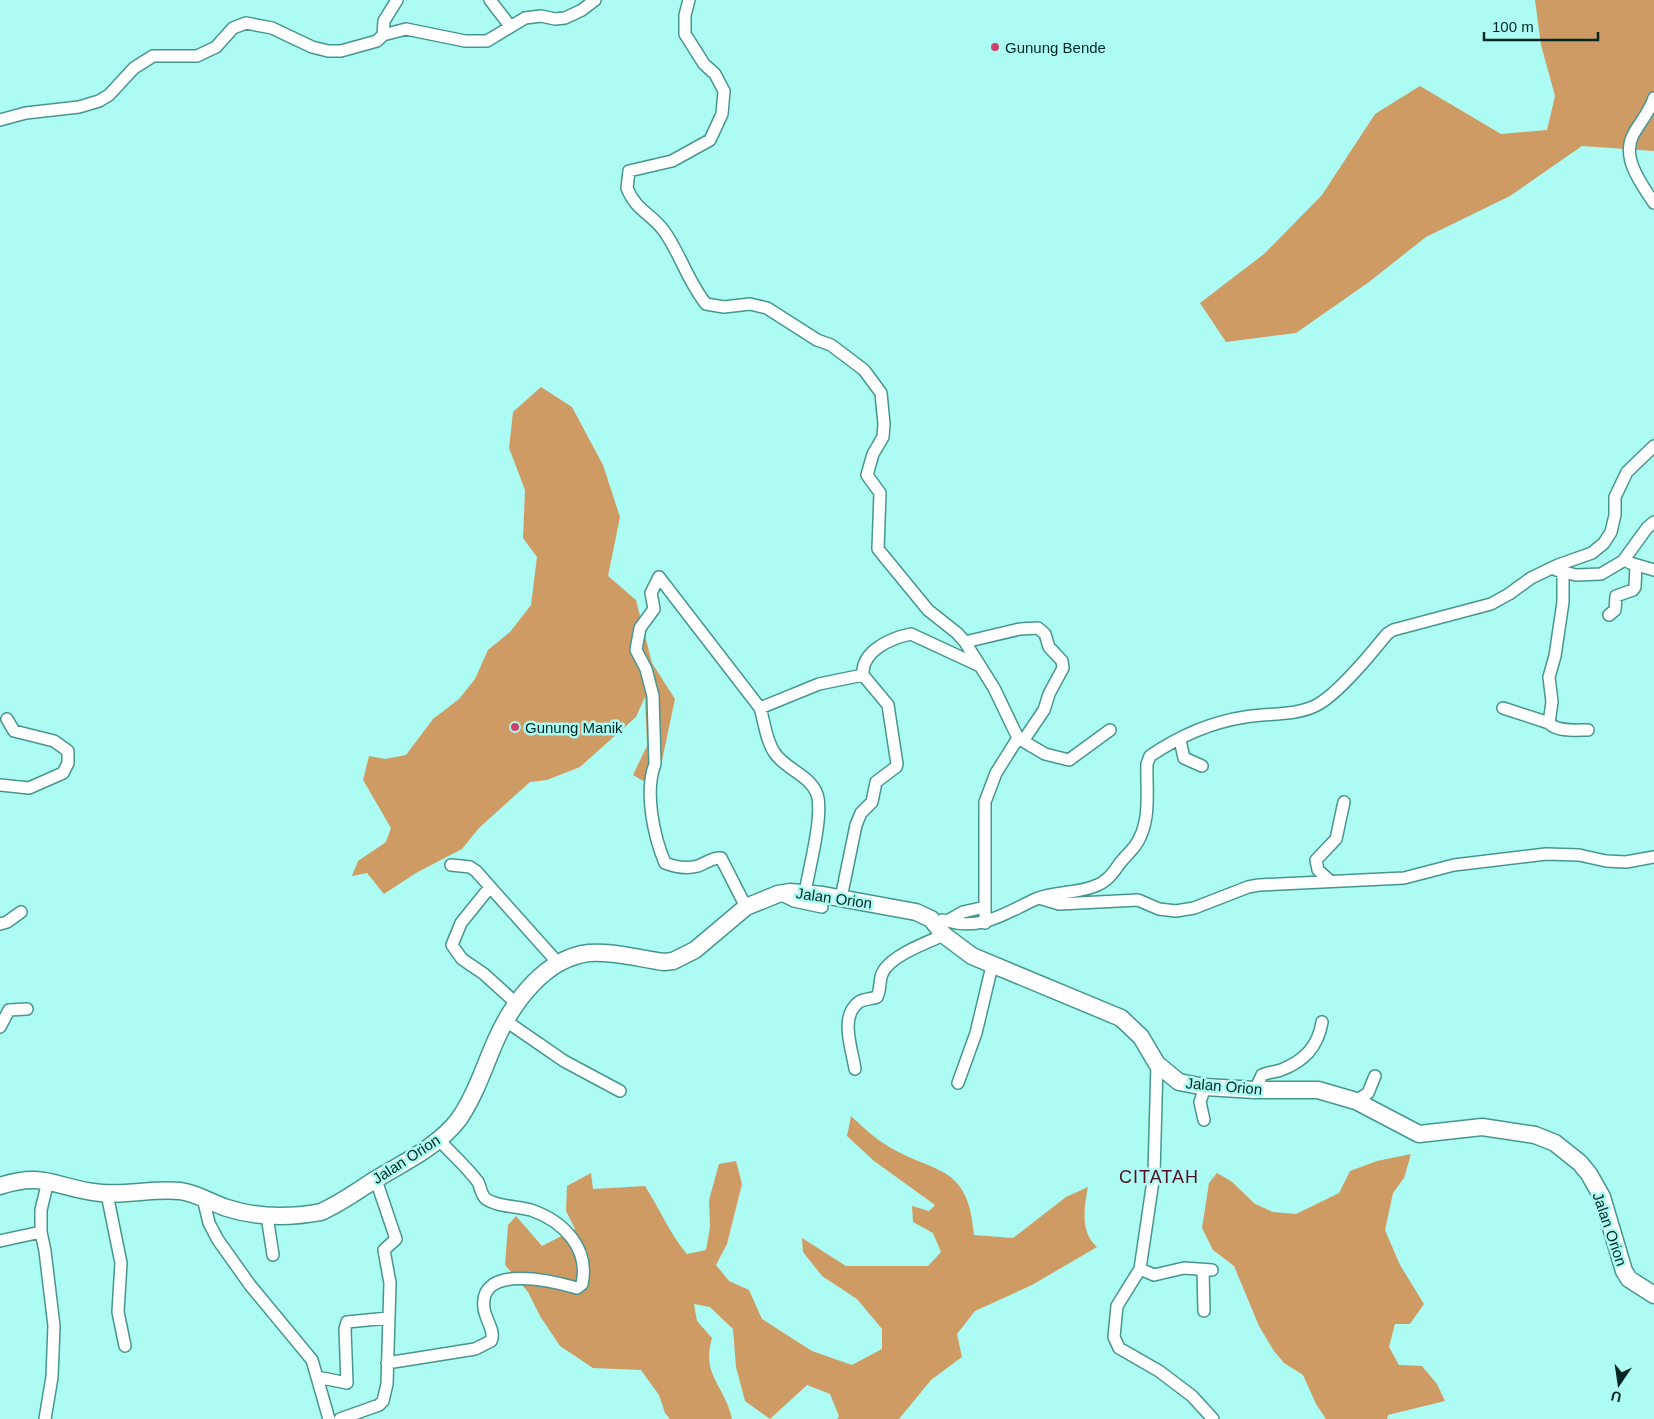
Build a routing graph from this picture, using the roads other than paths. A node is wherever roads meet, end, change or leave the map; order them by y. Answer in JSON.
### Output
{"nodes":[{"id":1,"x":397,"y":0,"type":"edge"},
{"id":2,"x":490,"y":0,"type":"edge"},
{"id":3,"x":595,"y":0,"type":"edge"},
{"id":4,"x":689,"y":0,"type":"edge"},
{"id":5,"x":510,"y":26,"type":"junction"},
{"id":6,"x":383,"y":35,"type":"junction"},
{"id":7,"x":1654,"y":98,"type":"edge"},
{"id":8,"x":0,"y":120,"type":"edge"},
{"id":9,"x":1654,"y":203,"type":"edge"},
{"id":10,"x":1654,"y":446,"type":"edge"},
{"id":11,"x":1654,"y":522,"type":"edge"},
{"id":12,"x":1623,"y":561,"type":"junction"},
{"id":13,"x":1636,"y":565,"type":"junction"},
{"id":14,"x":1558,"y":570,"type":"junction"},
{"id":15,"x":1654,"y":570,"type":"edge"},
{"id":16,"x":1609,"y":615,"type":"dead end"},
{"id":17,"x":965,"y":642,"type":"junction"},
{"id":18,"x":982,"y":667,"type":"junction"},
{"id":19,"x":863,"y":675,"type":"junction"},
{"id":20,"x":760,"y":708,"type":"junction"},
{"id":21,"x":1503,"y":708,"type":"dead end"},
{"id":22,"x":7,"y":719,"type":"dead end"},
{"id":23,"x":1549,"y":723,"type":"junction"},
{"id":24,"x":1110,"y":730,"type":"dead end"},
{"id":25,"x":1588,"y":730,"type":"dead end"},
{"id":26,"x":1021,"y":740,"type":"junction"},
{"id":27,"x":1180,"y":740,"type":"junction"},
{"id":28,"x":1202,"y":766,"type":"dead end"},
{"id":29,"x":0,"y":785,"type":"edge"},
{"id":30,"x":1344,"y":802,"type":"dead end"},
{"id":31,"x":1654,"y":857,"type":"edge"},
{"id":32,"x":451,"y":865,"type":"dead end"},
{"id":33,"x":1330,"y":882,"type":"junction"},
{"id":34,"x":490,"y":887,"type":"junction"},
{"id":35,"x":778,"y":894,"type":"junction"},
{"id":36,"x":805,"y":894,"type":"junction"},
{"id":37,"x":841,"y":898,"type":"junction"},
{"id":38,"x":1039,"y":898,"type":"junction"},
{"id":39,"x":746,"y":907,"type":"junction"},
{"id":40,"x":822,"y":907,"type":"dead end"},
{"id":41,"x":985,"y":907,"type":"junction"},
{"id":42,"x":20,"y":912,"type":"dead end"},
{"id":43,"x":985,"y":923,"type":"junction"},
{"id":44,"x":0,"y":924,"type":"edge"},
{"id":45,"x":941,"y":925,"type":"junction"},
{"id":46,"x":558,"y":963,"type":"junction"},
{"id":47,"x":992,"y":966,"type":"junction"},
{"id":48,"x":517,"y":1004,"type":"junction"},
{"id":49,"x":27,"y":1009,"type":"dead end"},
{"id":50,"x":506,"y":1021,"type":"junction"},
{"id":51,"x":1322,"y":1022,"type":"dead end"},
{"id":52,"x":0,"y":1027,"type":"edge"},
{"id":53,"x":1157,"y":1064,"type":"junction"},
{"id":54,"x":855,"y":1069,"type":"dead end"},
{"id":55,"x":1375,"y":1076,"type":"dead end"},
{"id":56,"x":958,"y":1083,"type":"dead end"},
{"id":57,"x":1205,"y":1087,"type":"junction"},
{"id":58,"x":1255,"y":1090,"type":"junction"},
{"id":59,"x":620,"y":1091,"type":"dead end"},
{"id":60,"x":1356,"y":1101,"type":"junction"},
{"id":61,"x":1204,"y":1120,"type":"dead end"},
{"id":62,"x":439,"y":1140,"type":"junction"},
{"id":63,"x":376,"y":1180,"type":"junction"},
{"id":64,"x":48,"y":1181,"type":"junction"},
{"id":65,"x":0,"y":1186,"type":"edge"},
{"id":66,"x":108,"y":1194,"type":"junction"},
{"id":67,"x":203,"y":1198,"type":"junction"},
{"id":68,"x":267,"y":1216,"type":"junction"},
{"id":69,"x":41,"y":1232,"type":"junction"},
{"id":70,"x":0,"y":1241,"type":"edge"},
{"id":71,"x":272,"y":1255,"type":"dead end"},
{"id":72,"x":1140,"y":1269,"type":"junction"},
{"id":73,"x":1654,"y":1295,"type":"edge"},
{"id":74,"x":1204,"y":1311,"type":"dead end"},
{"id":75,"x":388,"y":1318,"type":"junction"},
{"id":76,"x":125,"y":1346,"type":"dead end"},
{"id":77,"x":387,"y":1363,"type":"junction"},
{"id":78,"x":317,"y":1377,"type":"junction"},
{"id":79,"x":325,"y":1418,"type":"edge"},
{"id":80,"x":46,"y":1419,"type":"edge"},
{"id":81,"x":340,"y":1419,"type":"edge"},
{"id":82,"x":1213,"y":1419,"type":"edge"}],
"edges":[{"from":1,"to":6,"type":"street"},
{"from":2,"to":5,"type":"street"},
{"from":3,"to":5,"type":"street"},
{"from":4,"to":17,"type":"street"},
{"from":5,"to":6,"type":"street"},
{"from":6,"to":8,"type":"street"},
{"from":7,"to":9,"type":"street"},
{"from":10,"to":14,"type":"street"},
{"from":11,"to":12,"type":"street"},
{"from":12,"to":13,"type":"street"},
{"from":12,"to":14,"type":"street"},
{"from":13,"to":15,"type":"street"},
{"from":13,"to":16,"type":"street"},
{"from":14,"to":23,"type":"street"},
{"from":14,"to":27,"type":"street"},
{"from":17,"to":18,"type":"street"},
{"from":17,"to":26,"type":"street"},
{"from":18,"to":19,"type":"street"},
{"from":18,"to":26,"type":"street"},
{"from":19,"to":20,"type":"street"},
{"from":19,"to":37,"type":"street"},
{"from":20,"to":36,"type":"street"},
{"from":20,"to":39,"type":"street"},
{"from":21,"to":23,"type":"street"},
{"from":22,"to":29,"type":"street"},
{"from":23,"to":25,"type":"street"},
{"from":24,"to":26,"type":"street"},
{"from":26,"to":41,"type":"street"},
{"from":27,"to":28,"type":"street"},
{"from":27,"to":38,"type":"street"},
{"from":30,"to":33,"type":"street"},
{"from":31,"to":33,"type":"street"},
{"from":32,"to":34,"type":"street"},
{"from":33,"to":38,"type":"street"},
{"from":34,"to":46,"type":"street"},
{"from":34,"to":48,"type":"street"},
{"from":35,"to":36,"type":"highway","name":"Jalan Orion"},
{"from":35,"to":39,"type":"highway","name":"Jalan Orion"},
{"from":35,"to":40,"type":"street"},
{"from":36,"to":37,"type":"highway","name":"Jalan Orion"},
{"from":37,"to":45,"type":"highway","name":"Jalan Orion"},
{"from":38,"to":43,"type":"street"},
{"from":39,"to":46,"type":"highway","name":"Jalan Orion"},
{"from":41,"to":43,"type":"street"},
{"from":41,"to":45,"type":"street"},
{"from":42,"to":44,"type":"street"},
{"from":43,"to":45,"type":"street"},
{"from":45,"to":47,"type":"highway","name":"Jalan Orion"},
{"from":45,"to":54,"type":"street"},
{"from":46,"to":48,"type":"highway","name":"Jalan Orion"},
{"from":47,"to":53,"type":"highway","name":"Jalan Orion"},
{"from":47,"to":56,"type":"street"},
{"from":48,"to":50,"type":"highway","name":"Jalan Orion"},
{"from":49,"to":52,"type":"street"},
{"from":50,"to":59,"type":"street"},
{"from":50,"to":62,"type":"highway","name":"Jalan Orion"},
{"from":51,"to":58,"type":"street"},
{"from":53,"to":57,"type":"highway","name":"Jalan Orion"},
{"from":53,"to":72,"type":"street"},
{"from":55,"to":60,"type":"street"},
{"from":57,"to":58,"type":"highway","name":"Jalan Orion"},
{"from":57,"to":61,"type":"street"},
{"from":58,"to":60,"type":"highway","name":"Jalan Orion"},
{"from":60,"to":73,"type":"highway","name":"Jalan Orion"},
{"from":62,"to":63,"type":"highway","name":"Jalan Orion"},
{"from":62,"to":77,"type":"street"},
{"from":63,"to":68,"type":"highway","name":"Jalan Orion"},
{"from":63,"to":75,"type":"street"},
{"from":64,"to":65,"type":"highway","name":"Jalan Orion"},
{"from":64,"to":66,"type":"highway","name":"Jalan Orion"},
{"from":64,"to":69,"type":"street"},
{"from":66,"to":67,"type":"highway","name":"Jalan Orion"},
{"from":66,"to":76,"type":"street"},
{"from":67,"to":68,"type":"highway","name":"Jalan Orion"},
{"from":67,"to":78,"type":"street"},
{"from":68,"to":71,"type":"street"},
{"from":69,"to":70,"type":"street"},
{"from":69,"to":80,"type":"street"},
{"from":72,"to":74,"type":"street"},
{"from":72,"to":82,"type":"street"},
{"from":75,"to":77,"type":"street"},
{"from":75,"to":78,"type":"street"},
{"from":77,"to":81,"type":"street"},
{"from":78,"to":79,"type":"street"}]}
